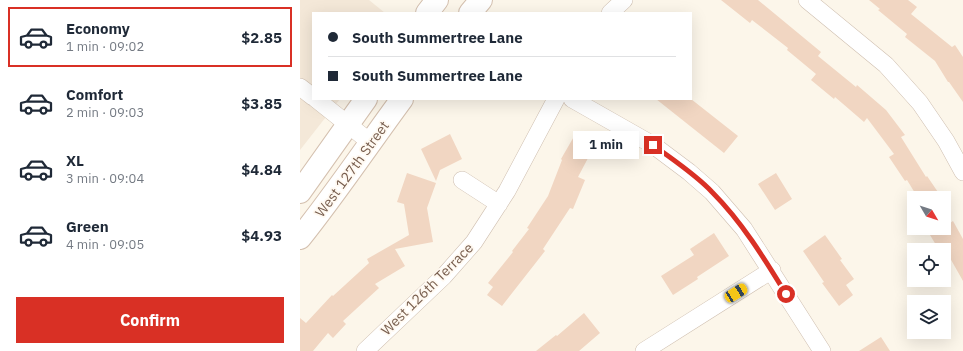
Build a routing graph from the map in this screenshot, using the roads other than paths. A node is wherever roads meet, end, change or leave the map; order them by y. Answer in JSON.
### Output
{"nodes":[{"id":1,"x":436,"y":0,"type":"edge"},
{"id":2,"x":481,"y":0,"type":"edge"},
{"id":3,"x":624,"y":0,"type":"edge"},
{"id":4,"x":807,"y":0,"type":"edge"},
{"id":5,"x":428,"y":12,"type":"edge"},
{"id":6,"x":471,"y":12,"type":"edge"},
{"id":7,"x":611,"y":12,"type":"edge"},
{"id":8,"x":300,"y":87,"type":"edge"},
{"id":9,"x":312,"y":96,"type":"edge"},
{"id":10,"x":317,"y":100,"type":"edge"},
{"id":11,"x":365,"y":100,"type":"edge"},
{"id":12,"x":401,"y":100,"type":"edge"},
{"id":13,"x":555,"y":100,"type":"edge"},
{"id":14,"x":574,"y":100,"type":"edge"},
{"id":15,"x":348,"y":124,"type":"junction"},
{"id":16,"x":370,"y":142,"type":"junction"},
{"id":17,"x":963,"y":172,"type":"edge"},
{"id":18,"x":462,"y":180,"type":"dead end"},
{"id":19,"x":300,"y":192,"type":"edge"},
{"id":20,"x":499,"y":204,"type":"junction"},
{"id":21,"x":300,"y":238,"type":"edge"},
{"id":22,"x":772,"y":270,"type":"junction"},
{"id":23,"x":366,"y":351,"type":"edge"},
{"id":24,"x":644,"y":351,"type":"edge"},
{"id":25,"x":822,"y":351,"type":"edge"}],
"edges":[{"from":1,"to":5,"type":"main road"},
{"from":2,"to":6,"type":"main road"},
{"from":3,"to":7,"type":"street"},
{"from":4,"to":17,"type":"street"},
{"from":8,"to":9,"type":"street"},
{"from":10,"to":15,"type":"street"},
{"from":11,"to":15,"type":"main road","name":"West 127th Street"},
{"from":12,"to":16,"type":"main road","name":"West 127th Street"},
{"from":13,"to":20,"type":"street","name":"West 126th Terrace"},
{"from":14,"to":22,"type":"street"},
{"from":15,"to":16,"type":"street"},
{"from":15,"to":19,"type":"main road","name":"West 127th Street"},
{"from":16,"to":21,"type":"main road","name":"West 127th Street"},
{"from":18,"to":20,"type":"street"},
{"from":20,"to":23,"type":"street","name":"West 126th Terrace"},
{"from":22,"to":24,"type":"street"},
{"from":22,"to":25,"type":"street"}]}
